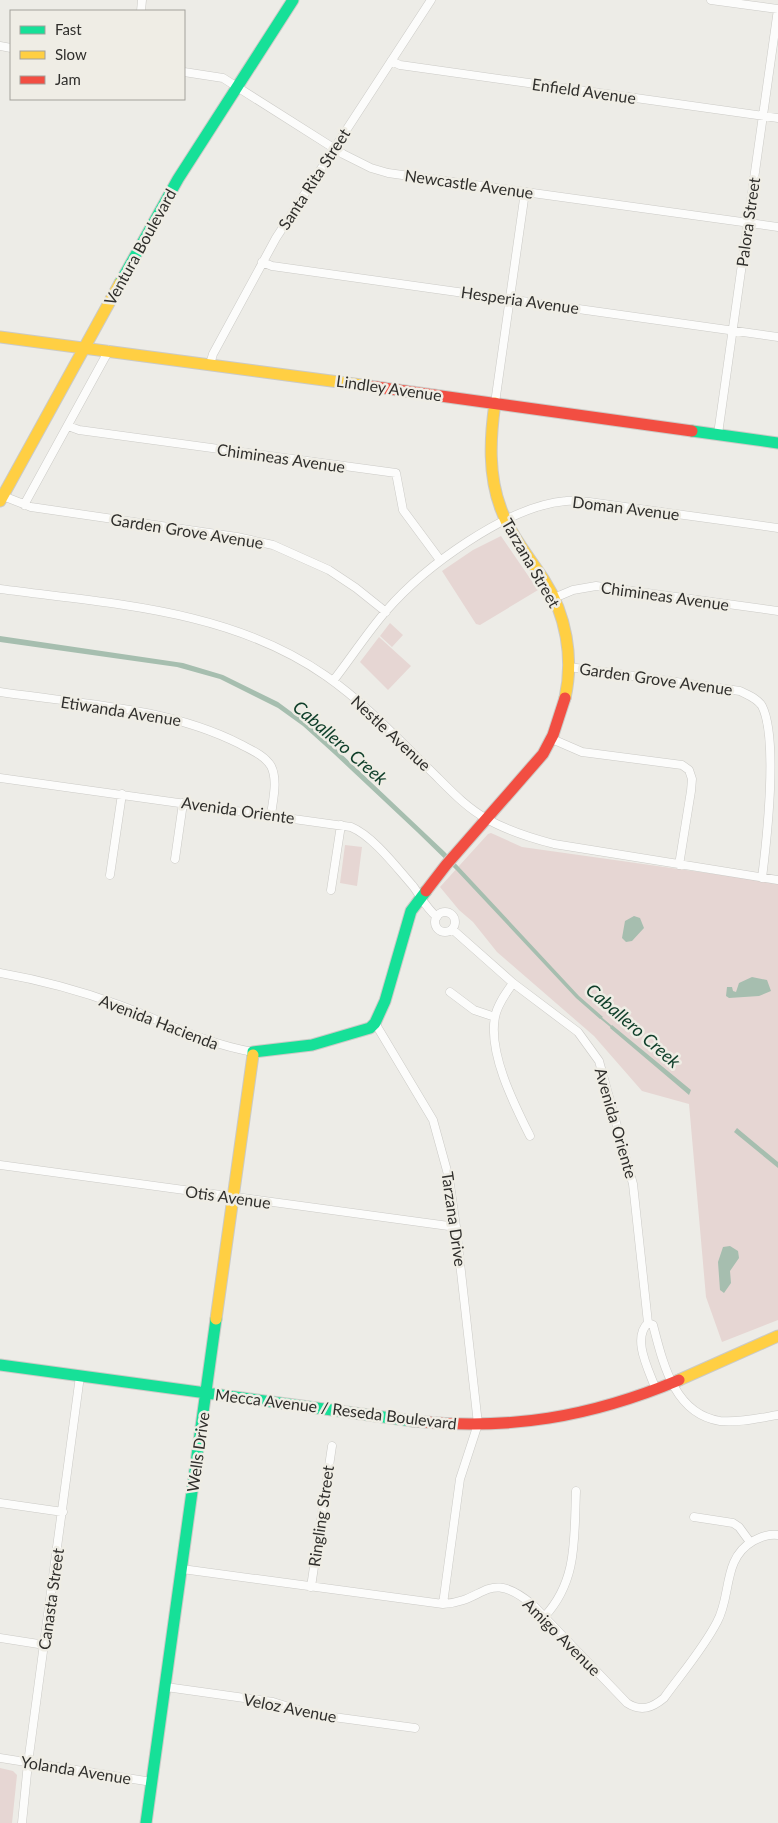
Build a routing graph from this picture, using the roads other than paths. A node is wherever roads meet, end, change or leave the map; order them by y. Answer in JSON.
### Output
{"nodes":[{"id":1,"x":293,"y":0,"type":"edge"},
{"id":2,"x":431,"y":0,"type":"edge"},
{"id":3,"x":711,"y":0,"type":"edge"},
{"id":4,"x":737,"y":2,"type":"edge"},
{"id":5,"x":778,"y":9,"type":"edge"},
{"id":6,"x":391,"y":61,"type":"junction"},
{"id":7,"x":185,"y":72,"type":"edge"},
{"id":8,"x":237,"y":86,"type":"junction"},
{"id":9,"x":763,"y":116,"type":"junction"},
{"id":10,"x":778,"y":118,"type":"edge"},
{"id":11,"x":334,"y":149,"type":"junction"},
{"id":12,"x":524,"y":192,"type":"junction"},
{"id":13,"x":748,"y":223,"type":"junction"},
{"id":14,"x":778,"y":227,"type":"edge"},
{"id":15,"x":262,"y":262,"type":"junction"},
{"id":16,"x":509,"y":299,"type":"junction"},
{"id":17,"x":733,"y":330,"type":"junction"},
{"id":18,"x":0,"y":337,"type":"edge"},
{"id":19,"x":778,"y":337,"type":"edge"},
{"id":20,"x":83,"y":348,"type":"junction"},
{"id":21,"x":109,"y":350,"type":"junction"},
{"id":22,"x":210,"y":364,"type":"junction"},
{"id":23,"x":495,"y":403,"type":"junction"},
{"id":24,"x":68,"y":426,"type":"junction"},
{"id":25,"x":718,"y":434,"type":"junction"},
{"id":26,"x":778,"y":443,"type":"edge"},
{"id":27,"x":2,"y":498,"type":"edge"},
{"id":28,"x":24,"y":505,"type":"junction"},
{"id":29,"x":506,"y":521,"type":"junction"},
{"id":30,"x":778,"y":528,"type":"edge"},
{"id":31,"x":440,"y":560,"type":"junction"},
{"id":32,"x":0,"y":589,"type":"edge"},
{"id":33,"x":554,"y":598,"type":"junction"},
{"id":34,"x":386,"y":612,"type":"junction"},
{"id":35,"x":778,"y":612,"type":"edge"},
{"id":36,"x":569,"y":667,"type":"junction"},
{"id":37,"x":333,"y":681,"type":"junction"},
{"id":38,"x":0,"y":692,"type":"edge"},
{"id":39,"x":552,"y":739,"type":"junction"},
{"id":40,"x":0,"y":778,"type":"edge"},
{"id":41,"x":122,"y":794,"type":"junction"},
{"id":42,"x":183,"y":802,"type":"junction"},
{"id":43,"x":271,"y":814,"type":"junction"},
{"id":44,"x":487,"y":819,"type":"junction"},
{"id":45,"x":340,"y":825,"type":"junction"},
{"id":46,"x":114,"y":852,"type":"junction"},
{"id":47,"x":123,"y":854,"type":"dead end"},
{"id":48,"x":175,"y":859,"type":"dead end"},
{"id":49,"x":678,"y":866,"type":"junction"},
{"id":50,"x":110,"y":875,"type":"dead end"},
{"id":51,"x":762,"y":878,"type":"junction"},
{"id":52,"x":778,"y":880,"type":"edge"},
{"id":53,"x":331,"y":890,"type":"dead end"},
{"id":54,"x":420,"y":897,"type":"junction"},
{"id":55,"x":437,"y":917,"type":"junction"},
{"id":56,"x":452,"y":929,"type":"junction"},
{"id":57,"x":0,"y":973,"type":"edge"},
{"id":58,"x":513,"y":982,"type":"junction"},
{"id":59,"x":450,"y":992,"type":"dead end"},
{"id":60,"x":495,"y":1017,"type":"junction"},
{"id":61,"x":375,"y":1023,"type":"junction"},
{"id":62,"x":253,"y":1052,"type":"junction"},
{"id":63,"x":530,"y":1136,"type":"dead end"},
{"id":64,"x":0,"y":1165,"type":"edge"},
{"id":65,"x":232,"y":1198,"type":"junction"},
{"id":66,"x":456,"y":1227,"type":"junction"},
{"id":67,"x":648,"y":1323,"type":"junction"},
{"id":68,"x":778,"y":1336,"type":"edge"},
{"id":69,"x":0,"y":1365,"type":"edge"},
{"id":70,"x":80,"y":1376,"type":"junction"},
{"id":71,"x":672,"y":1383,"type":"junction"},
{"id":72,"x":656,"y":1390,"type":"junction"},
{"id":73,"x":206,"y":1393,"type":"junction"},
{"id":74,"x":778,"y":1415,"type":"edge"},
{"id":75,"x":478,"y":1424,"type":"junction"},
{"id":76,"x":332,"y":1446,"type":"dead end"},
{"id":77,"x":576,"y":1491,"type":"dead end"},
{"id":78,"x":0,"y":1503,"type":"edge"},
{"id":79,"x":63,"y":1512,"type":"junction"},
{"id":80,"x":694,"y":1517,"type":"dead end"},
{"id":81,"x":778,"y":1535,"type":"edge"},
{"id":82,"x":750,"y":1542,"type":"junction"},
{"id":83,"x":182,"y":1569,"type":"junction"},
{"id":84,"x":311,"y":1587,"type":"junction"},
{"id":85,"x":443,"y":1604,"type":"junction"},
{"id":86,"x":544,"y":1617,"type":"junction"},
{"id":87,"x":0,"y":1638,"type":"edge"},
{"id":88,"x":45,"y":1645,"type":"junction"},
{"id":89,"x":166,"y":1687,"type":"junction"},
{"id":90,"x":415,"y":1728,"type":"dead end"},
{"id":91,"x":0,"y":1758,"type":"edge"},
{"id":92,"x":28,"y":1763,"type":"junction"},
{"id":93,"x":152,"y":1782,"type":"junction"},
{"id":94,"x":22,"y":1823,"type":"edge"},
{"id":95,"x":146,"y":1823,"type":"edge"}],
"edges":[{"from":1,"to":8,"type":"main road","name":"Ventura Boulevard"},
{"from":2,"to":6,"type":"street","name":"Santa Rita Street"},
{"from":3,"to":4,"type":"street"},
{"from":4,"to":5,"type":"street"},
{"from":5,"to":9,"type":"street","name":"Palora Street"},
{"from":6,"to":9,"type":"street","name":"Enfield Avenue"},
{"from":6,"to":11,"type":"street","name":"Santa Rita Street"},
{"from":7,"to":8,"type":"street","name":"Newcastle Avenue"},
{"from":8,"to":11,"type":"street","name":"Newcastle Avenue"},
{"from":8,"to":20,"type":"main road","name":"Ventura Boulevard"},
{"from":9,"to":10,"type":"street","name":"Enfield Avenue"},
{"from":9,"to":13,"type":"street","name":"Palora Street"},
{"from":11,"to":12,"type":"street","name":"Newcastle Avenue"},
{"from":11,"to":15,"type":"street","name":"Santa Rita Street"},
{"from":12,"to":13,"type":"street","name":"Newcastle Avenue"},
{"from":12,"to":16,"type":"street","name":"Tarzana Street"},
{"from":13,"to":14,"type":"street","name":"Newcastle Avenue"},
{"from":13,"to":17,"type":"street","name":"Palora Street"},
{"from":15,"to":16,"type":"street","name":"Hesperia Avenue"},
{"from":15,"to":22,"type":"street","name":"Santa Rita Street"},
{"from":16,"to":17,"type":"street","name":"Hesperia Avenue"},
{"from":16,"to":23,"type":"street","name":"Tarzana Street"},
{"from":17,"to":19,"type":"street","name":"Hesperia Avenue"},
{"from":17,"to":25,"type":"street","name":"Palora Street"},
{"from":18,"to":20,"type":"main road","name":"Lindley Avenue"},
{"from":20,"to":21,"type":"main road","name":"Lindley Avenue"},
{"from":20,"to":27,"type":"main road","name":"Ventura Boulevard"},
{"from":21,"to":22,"type":"main road","name":"Lindley Avenue"},
{"from":21,"to":24,"type":"street"},
{"from":22,"to":23,"type":"main road","name":"Lindley Avenue"},
{"from":23,"to":25,"type":"main road","name":"Lindley Avenue"},
{"from":23,"to":29,"type":"main road","name":"Tarzana Street"},
{"from":24,"to":28,"type":"street"},
{"from":24,"to":31,"type":"street","name":"Chimineas Avenue"},
{"from":25,"to":26,"type":"main road","name":"Lindley Avenue"},
{"from":27,"to":28,"type":"street","name":"Garden Grove Avenue"},
{"from":28,"to":34,"type":"street","name":"Garden Grove Avenue"},
{"from":29,"to":30,"type":"street","name":"Doman Avenue"},
{"from":29,"to":31,"type":"street","name":"Doman Avenue"},
{"from":29,"to":33,"type":"main road","name":"Tarzana Street"},
{"from":31,"to":34,"type":"street","name":"Doman Avenue"},
{"from":32,"to":37,"type":"street","name":"Nestle Avenue"},
{"from":33,"to":35,"type":"street","name":"Chimineas Avenue"},
{"from":33,"to":36,"type":"main road","name":"Tarzana Street"},
{"from":34,"to":37,"type":"street","name":"Doman Avenue"},
{"from":36,"to":39,"type":"main road","name":"Tarzana Street"},
{"from":36,"to":51,"type":"street","name":"Garden Grove Avenue"},
{"from":37,"to":44,"type":"street","name":"Nestle Avenue"},
{"from":38,"to":43,"type":"street","name":"Etiwanda Avenue"},
{"from":39,"to":44,"type":"main road","name":"Tarzana Street"},
{"from":39,"to":49,"type":"street"},
{"from":40,"to":41,"type":"street","name":"Avenida Oriente"},
{"from":41,"to":42,"type":"street","name":"Avenida Oriente"},
{"from":41,"to":46,"type":"street"},
{"from":42,"to":43,"type":"street","name":"Avenida Oriente"},
{"from":42,"to":48,"type":"street"},
{"from":43,"to":45,"type":"street","name":"Avenida Oriente"},
{"from":44,"to":49,"type":"street","name":"Nestle Avenue"},
{"from":44,"to":54,"type":"main road","name":"Tarzana Street"},
{"from":45,"to":53,"type":"street"},
{"from":45,"to":54,"type":"street","name":"Avenida Oriente"},
{"from":46,"to":47,"type":"street"},
{"from":46,"to":50,"type":"street"},
{"from":49,"to":51,"type":"street","name":"Nestle Avenue"},
{"from":51,"to":52,"type":"street","name":"Nestle Avenue"},
{"from":54,"to":55,"type":"street","name":"Avenida Oriente"},
{"from":54,"to":61,"type":"main road"},
{"from":55,"to":56,"type":"street","name":"Avenida Oriente"},
{"from":55,"to":56,"type":"street","name":"Avenida Oriente"},
{"from":56,"to":58,"type":"street","name":"Avenida Oriente"},
{"from":57,"to":62,"type":"street","name":"Avenida Hacienda"},
{"from":58,"to":60,"type":"street"},
{"from":58,"to":67,"type":"street","name":"Avenida Oriente"},
{"from":59,"to":60,"type":"street"},
{"from":60,"to":63,"type":"street"},
{"from":61,"to":62,"type":"main road","name":"Avenida Hacienda"},
{"from":61,"to":66,"type":"street","name":"Tarzana Drive"},
{"from":62,"to":65,"type":"main road","name":"Wells Drive"},
{"from":64,"to":65,"type":"street","name":"Otis Avenue"},
{"from":65,"to":66,"type":"street","name":"Otis Avenue"},
{"from":65,"to":73,"type":"main road","name":"Wells Drive"},
{"from":66,"to":75,"type":"street","name":"Tarzana Drive"},
{"from":67,"to":71,"type":"street","name":"Avenida Oriente"},
{"from":67,"to":72,"type":"street","name":"Avenida Oriente"},
{"from":68,"to":71,"type":"main road","name":"Mecca Avenue / Reseda Boulevard"},
{"from":69,"to":70,"type":"main road","name":"Mecca Avenue / Reseda Boulevard"},
{"from":70,"to":73,"type":"main road","name":"Mecca Avenue / Reseda Boulevard"},
{"from":70,"to":79,"type":"street","name":"Canasta Street"},
{"from":71,"to":72,"type":"main road","name":"Mecca Avenue / Reseda Boulevard"},
{"from":71,"to":74,"type":"street","name":"Avenida Oriente"},
{"from":72,"to":75,"type":"main road","name":"Mecca Avenue / Reseda Boulevard"},
{"from":73,"to":75,"type":"main road","name":"Mecca Avenue / Reseda Boulevard"},
{"from":73,"to":83,"type":"main road","name":"Wells Drive"},
{"from":75,"to":85,"type":"street","name":"Tarzana Drive"},
{"from":76,"to":84,"type":"street","name":"Ringling Street"},
{"from":77,"to":86,"type":"street"},
{"from":78,"to":79,"type":"street"},
{"from":79,"to":88,"type":"street","name":"Canasta Street"},
{"from":80,"to":82,"type":"street"},
{"from":81,"to":82,"type":"street"},
{"from":82,"to":86,"type":"street","name":"Amigo Avenue"},
{"from":83,"to":84,"type":"street","name":"Amigo Avenue"},
{"from":83,"to":89,"type":"main road","name":"Wells Drive"},
{"from":84,"to":85,"type":"street","name":"Amigo Avenue"},
{"from":85,"to":86,"type":"street","name":"Amigo Avenue"},
{"from":87,"to":88,"type":"street"},
{"from":88,"to":92,"type":"street","name":"Canasta Street"},
{"from":89,"to":90,"type":"street","name":"Veloz Avenue"},
{"from":89,"to":93,"type":"main road","name":"Wells Drive"},
{"from":91,"to":92,"type":"street","name":"Yolanda Avenue"},
{"from":92,"to":93,"type":"street","name":"Yolanda Avenue"},
{"from":92,"to":94,"type":"street","name":"Canasta Street"},
{"from":93,"to":95,"type":"main road","name":"Wells Drive"}]}
